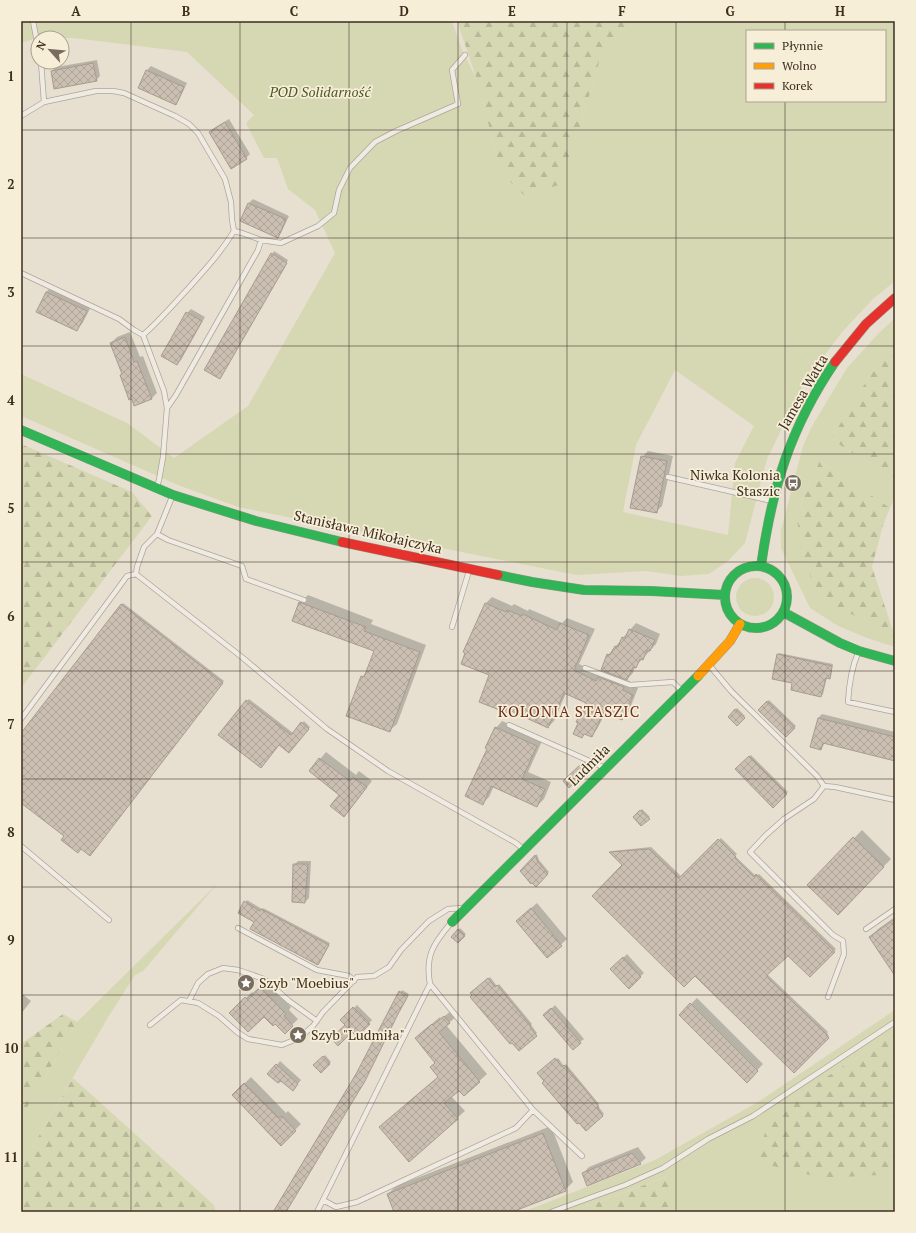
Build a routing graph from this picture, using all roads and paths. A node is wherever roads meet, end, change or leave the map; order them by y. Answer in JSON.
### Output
{"nodes":[{"id":1,"x":465,"y":55,"type":"dead end"},
{"id":2,"x":42,"y":70,"type":"edge"},
{"id":3,"x":44,"y":102,"type":"junction"},
{"id":4,"x":21,"y":116,"type":"edge"},
{"id":5,"x":234,"y":231,"type":"junction"},
{"id":6,"x":261,"y":240,"type":"junction"},
{"id":7,"x":21,"y":273,"type":"edge"},
{"id":8,"x":895,"y":298,"type":"edge"},
{"id":9,"x":143,"y":335,"type":"junction"},
{"id":10,"x":167,"y":408,"type":"junction"},
{"id":11,"x":21,"y":430,"type":"edge"},
{"id":12,"x":668,"y":477,"type":"dead end"},
{"id":13,"x":156,"y":489,"type":"junction"},
{"id":14,"x":173,"y":495,"type":"junction"},
{"id":15,"x":772,"y":501,"type":"junction"},
{"id":16,"x":157,"y":534,"type":"junction"},
{"id":17,"x":761,"y":566,"type":"junction"},
{"id":18,"x":469,"y":569,"type":"junction"},
{"id":19,"x":136,"y":574,"type":"junction"},
{"id":20,"x":725,"y":595,"type":"junction"},
{"id":21,"x":304,"y":600,"type":"dead end"},
{"id":22,"x":783,"y":612,"type":"junction"},
{"id":23,"x":740,"y":624,"type":"junction"},
{"id":24,"x":452,"y":627,"type":"dead end"},
{"id":25,"x":859,"y":651,"type":"junction"},
{"id":26,"x":895,"y":661,"type":"edge"},
{"id":27,"x":709,"y":665,"type":"junction"},
{"id":28,"x":585,"y":668,"type":"dead end"},
{"id":29,"x":683,"y":691,"type":"junction"},
{"id":30,"x":895,"y":712,"type":"edge"},
{"id":31,"x":21,"y":718,"type":"edge"},
{"id":32,"x":509,"y":725,"type":"dead end"},
{"id":33,"x":606,"y":768,"type":"junction"},
{"id":34,"x":824,"y":786,"type":"junction"},
{"id":35,"x":895,"y":800,"type":"edge"},
{"id":36,"x":21,"y":846,"type":"edge"},
{"id":37,"x":524,"y":850,"type":"junction"},
{"id":38,"x":465,"y":908,"type":"junction"},
{"id":39,"x":895,"y":909,"type":"edge"},
{"id":40,"x":109,"y":920,"type":"dead end"},
{"id":41,"x":452,"y":922,"type":"joint"},
{"id":42,"x":238,"y":928,"type":"dead end"},
{"id":43,"x":866,"y":929,"type":"dead end"},
{"id":44,"x":354,"y":980,"type":"junction"},
{"id":45,"x":430,"y":984,"type":"junction"},
{"id":46,"x":828,"y":997,"type":"dead end"},
{"id":47,"x":189,"y":1001,"type":"junction"},
{"id":48,"x":317,"y":1021,"type":"junction"},
{"id":49,"x":895,"y":1022,"type":"edge"},
{"id":50,"x":150,"y":1025,"type":"dead end"},
{"id":51,"x":533,"y":1110,"type":"junction"},
{"id":52,"x":582,"y":1156,"type":"dead end"},
{"id":53,"x":323,"y":1200,"type":"junction"},
{"id":54,"x":317,"y":1212,"type":"edge"},
{"id":55,"x":551,"y":1212,"type":"edge"}],
"edges":[{"from":1,"to":6,"type":"lane"},
{"from":2,"to":3,"type":"lane"},
{"from":3,"to":4,"type":"lane"},
{"from":3,"to":5,"type":"lane"},
{"from":5,"to":6,"type":"lane"},
{"from":5,"to":9,"type":"lane"},
{"from":6,"to":10,"type":"lane"},
{"from":7,"to":9,"type":"lane"},
{"from":8,"to":15,"type":"street","name":"Jamesa Watta"},
{"from":9,"to":10,"type":"lane"},
{"from":10,"to":13,"type":"lane"},
{"from":11,"to":13,"type":"street","name":"Stanisława Mikołajczyka"},
{"from":12,"to":15,"type":"lane"},
{"from":13,"to":14,"type":"street","name":"Stanisława Mikołajczyka"},
{"from":14,"to":16,"type":"lane"},
{"from":14,"to":18,"type":"street","name":"Stanisława Mikołajczyka"},
{"from":15,"to":17,"type":"street","name":"Jamesa Watta"},
{"from":16,"to":19,"type":"lane"},
{"from":16,"to":21,"type":"lane"},
{"from":17,"to":20,"type":"street"},
{"from":17,"to":22,"type":"street"},
{"from":18,"to":20,"type":"street","name":"Stanisława Mikołajczyka"},
{"from":18,"to":24,"type":"lane"},
{"from":19,"to":31,"type":"lane"},
{"from":19,"to":37,"type":"lane"},
{"from":20,"to":23,"type":"street"},
{"from":22,"to":23,"type":"street"},
{"from":22,"to":25,"type":"street"},
{"from":23,"to":27,"type":"street","name":"Ludmiła"},
{"from":25,"to":26,"type":"street"},
{"from":25,"to":30,"type":"lane"},
{"from":27,"to":29,"type":"street","name":"Ludmiła"},
{"from":27,"to":34,"type":"lane"},
{"from":28,"to":29,"type":"lane"},
{"from":29,"to":33,"type":"street","name":"Ludmiła"},
{"from":32,"to":33,"type":"lane"},
{"from":33,"to":37,"type":"street","name":"Ludmiła"},
{"from":34,"to":35,"type":"lane"},
{"from":34,"to":46,"type":"lane"},
{"from":36,"to":40,"type":"lane"},
{"from":37,"to":38,"type":"street","name":"Ludmiła"},
{"from":38,"to":41,"type":"street","name":"Ludmiła"},
{"from":38,"to":44,"type":"lane"},
{"from":39,"to":43,"type":"lane"},
{"from":41,"to":45,"type":"lane"},
{"from":42,"to":44,"type":"lane"},
{"from":44,"to":48,"type":"lane"},
{"from":45,"to":51,"type":"lane"},
{"from":45,"to":53,"type":"lane"},
{"from":47,"to":48,"type":"lane"},
{"from":47,"to":48,"type":"lane"},
{"from":47,"to":50,"type":"lane"},
{"from":49,"to":55,"type":"lane"},
{"from":51,"to":52,"type":"lane"},
{"from":51,"to":53,"type":"lane"},
{"from":53,"to":54,"type":"lane"}]}
